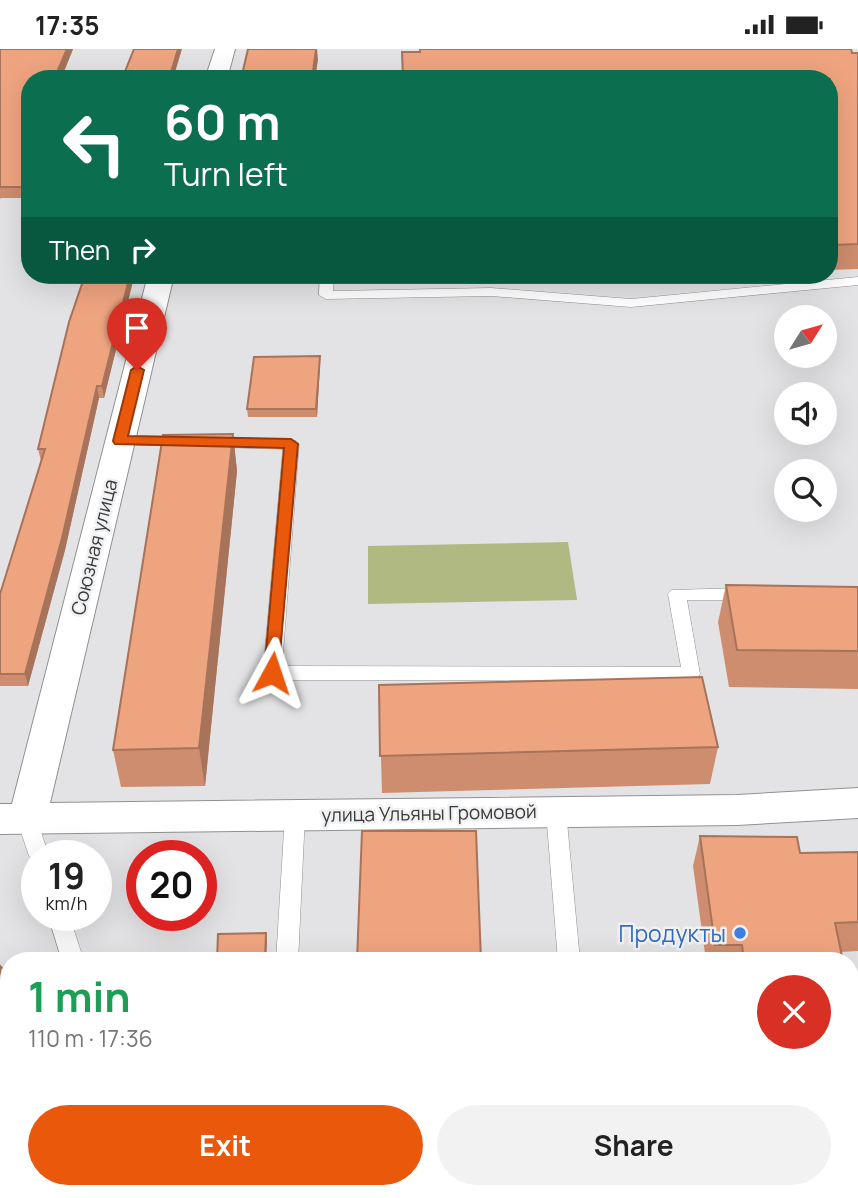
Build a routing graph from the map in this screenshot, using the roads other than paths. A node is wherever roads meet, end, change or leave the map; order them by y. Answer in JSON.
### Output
{"nodes":[{"id":1,"x":225,"y":49,"type":"edge"},
{"id":2,"x":219,"y":70,"type":"edge"},
{"id":3,"x":858,"y":281,"type":"edge"},
{"id":4,"x":838,"y":283,"type":"edge"},
{"id":5,"x":158,"y":284,"type":"edge"},
{"id":6,"x":327,"y":284,"type":"edge"},
{"id":7,"x":827,"y":284,"type":"edge"},
{"id":8,"x":120,"y":441,"type":"junction"},
{"id":9,"x":761,"y":594,"type":"edge"},
{"id":10,"x":858,"y":803,"type":"edge"},
{"id":11,"x":556,"y":811,"type":"junction"},
{"id":12,"x":295,"y":815,"type":"junction"},
{"id":13,"x":13,"y":820,"type":"edge"},
{"id":14,"x":27,"y":840,"type":"edge"},
{"id":15,"x":63,"y":931,"type":"edge"},
{"id":16,"x":70,"y":952,"type":"edge"},
{"id":17,"x":287,"y":952,"type":"edge"},
{"id":18,"x":568,"y":952,"type":"edge"}],
"edges":[{"from":1,"to":2,"type":"street"},
{"from":3,"to":4,"type":"lane"},
{"from":5,"to":8,"type":"street","name":"Союзная улица"},
{"from":6,"to":7,"type":"lane"},
{"from":8,"to":9,"type":"lane"},
{"from":8,"to":13,"type":"street","name":"Союзная улица"},
{"from":10,"to":11,"type":"street","name":"улица Ульяны Громовой"},
{"from":11,"to":12,"type":"street","name":"улица Ульяны Громовой"},
{"from":11,"to":18,"type":"lane"},
{"from":12,"to":13,"type":"street","name":"улица Ульяны Громовой"},
{"from":12,"to":17,"type":"lane"},
{"from":13,"to":14,"type":"lane"},
{"from":15,"to":16,"type":"lane"}]}
